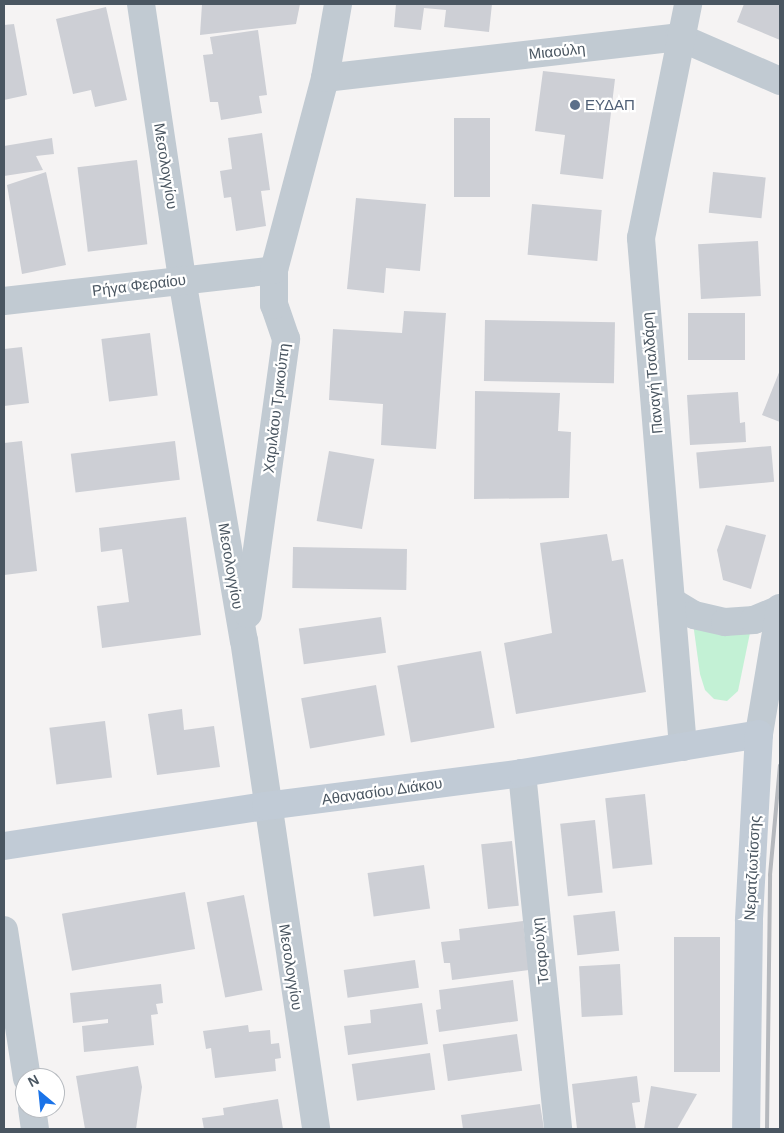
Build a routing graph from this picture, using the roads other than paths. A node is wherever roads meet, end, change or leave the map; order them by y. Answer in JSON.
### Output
{"nodes":[{"id":1,"x":141,"y":4,"type":"edge"},
{"id":2,"x":338,"y":4,"type":"edge"},
{"id":3,"x":688,"y":4,"type":"edge"},
{"id":4,"x":679,"y":38,"type":"junction"},
{"id":5,"x":325,"y":78,"type":"junction"},
{"id":6,"x":780,"y":81,"type":"edge"},
{"id":7,"x":274,"y":270,"type":"junction"},
{"id":8,"x":182,"y":279,"type":"junction"},
{"id":9,"x":4,"y":301,"type":"edge"},
{"id":10,"x":671,"y":601,"type":"junction"},
{"id":11,"x":780,"y":608,"type":"edge"},
{"id":12,"x":244,"y":640,"type":"junction"},
{"id":13,"x":760,"y":734,"type":"junction"},
{"id":14,"x":683,"y":747,"type":"junction"},
{"id":15,"x":522,"y":772,"type":"junction"},
{"id":16,"x":266,"y":806,"type":"junction"},
{"id":17,"x":4,"y":846,"type":"edge"},
{"id":18,"x":4,"y":930,"type":"edge"},
{"id":19,"x":25,"y":1068,"type":"edge"},
{"id":20,"x":316,"y":1129,"type":"edge"},
{"id":21,"x":558,"y":1129,"type":"edge"},
{"id":22,"x":746,"y":1129,"type":"edge"}],
"edges":[{"from":1,"to":8,"type":"street","name":"Μεσολογγίου"},
{"from":2,"to":5,"type":"street","name":"Χαριλάου Τρικούπη"},
{"from":3,"to":4,"type":"street","name":"Παναγή Τσαλδάρη"},
{"from":4,"to":5,"type":"street","name":"Μιαούλη"},
{"from":4,"to":6,"type":"street","name":"Μιαούλη"},
{"from":4,"to":10,"type":"street","name":"Παναγή Τσαλδάρη"},
{"from":5,"to":7,"type":"street","name":"Χαριλάου Τρικούπη"},
{"from":7,"to":8,"type":"street","name":"Ρήγα Φεραίου"},
{"from":7,"to":12,"type":"street","name":"Χαριλάου Τρικούπη"},
{"from":8,"to":9,"type":"street","name":"Ρήγα Φεραίου"},
{"from":8,"to":12,"type":"street","name":"Μεσολογγίου"},
{"from":10,"to":11,"type":"street"},
{"from":10,"to":14,"type":"street","name":"Παναγή Τσαλδάρη"},
{"from":11,"to":13,"type":"street","name":"Νερατζιωτίσσης"},
{"from":12,"to":16,"type":"street","name":"Μεσολογγίου"},
{"from":13,"to":14,"type":"street","name":"Αθανασίου Διάκου"},
{"from":13,"to":22,"type":"street","name":"Νερατζιωτίσσης"},
{"from":14,"to":15,"type":"street","name":"Αθανασίου Διάκου"},
{"from":15,"to":16,"type":"street","name":"Αθανασίου Διάκου"},
{"from":15,"to":21,"type":"street","name":"Τσαρούχη"},
{"from":16,"to":17,"type":"street","name":"Αθανασίου Διάκου"},
{"from":16,"to":20,"type":"street","name":"Μεσολογγίου"},
{"from":18,"to":19,"type":"street"}]}
